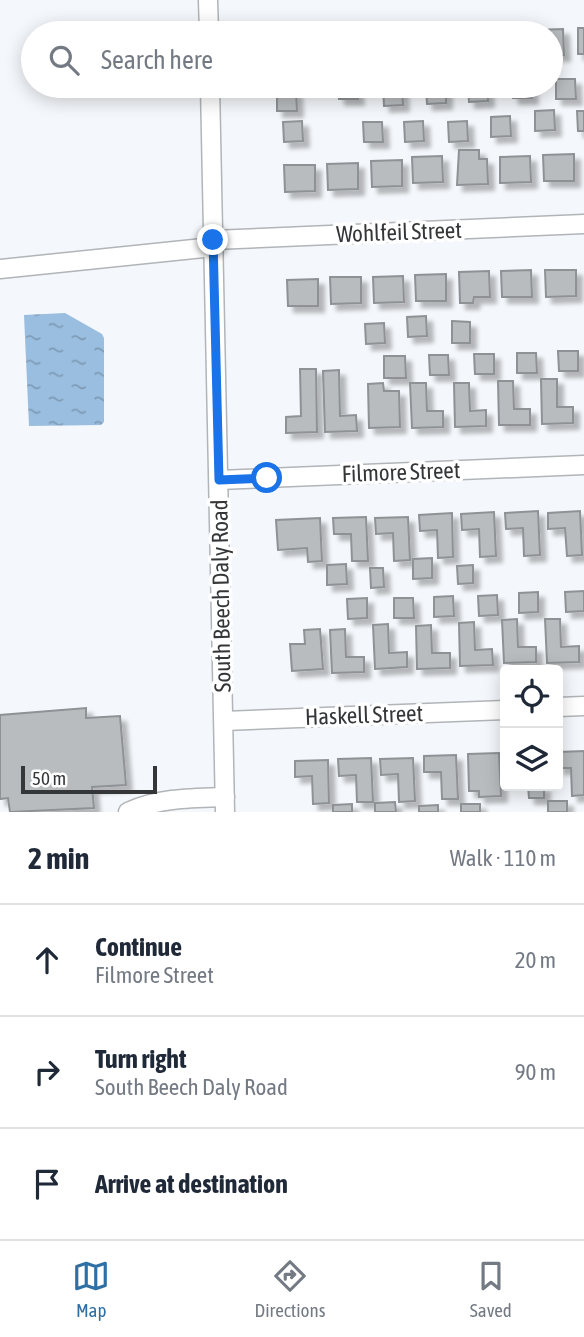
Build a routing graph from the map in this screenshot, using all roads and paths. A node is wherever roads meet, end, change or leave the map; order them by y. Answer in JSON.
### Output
{"nodes":[{"id":1,"x":208,"y":0,"type":"edge"},
{"id":2,"x":209,"y":21,"type":"edge"},
{"id":3,"x":210,"y":98,"type":"edge"},
{"id":4,"x":584,"y":224,"type":"edge"},
{"id":5,"x":213,"y":244,"type":"junction"},
{"id":6,"x":0,"y":269,"type":"edge"},
{"id":7,"x":584,"y":465,"type":"edge"},
{"id":8,"x":219,"y":480,"type":"junction"},
{"id":9,"x":584,"y":706,"type":"edge"},
{"id":10,"x":563,"y":708,"type":"edge"},
{"id":11,"x":500,"y":710,"type":"edge"},
{"id":12,"x":224,"y":721,"type":"junction"},
{"id":13,"x":225,"y":805,"type":"edge"},
{"id":14,"x":128,"y":812,"type":"edge"}],
"edges":[{"from":1,"to":2,"type":"street"},
{"from":3,"to":5,"type":"street","name":"South Beech Daly Road"},
{"from":4,"to":5,"type":"street","name":"Wohlfeil Street"},
{"from":5,"to":6,"type":"street","name":"Wohlfeil Street"},
{"from":5,"to":8,"type":"street","name":"South Beech Daly Road"},
{"from":7,"to":8,"type":"street","name":"Filmore Street"},
{"from":8,"to":12,"type":"street","name":"South Beech Daly Road"},
{"from":9,"to":10,"type":"street"},
{"from":11,"to":12,"type":"street","name":"Haskell Street"},
{"from":12,"to":13,"type":"street","name":"South Beech Daly Road"},
{"from":13,"to":14,"type":"street"}]}
